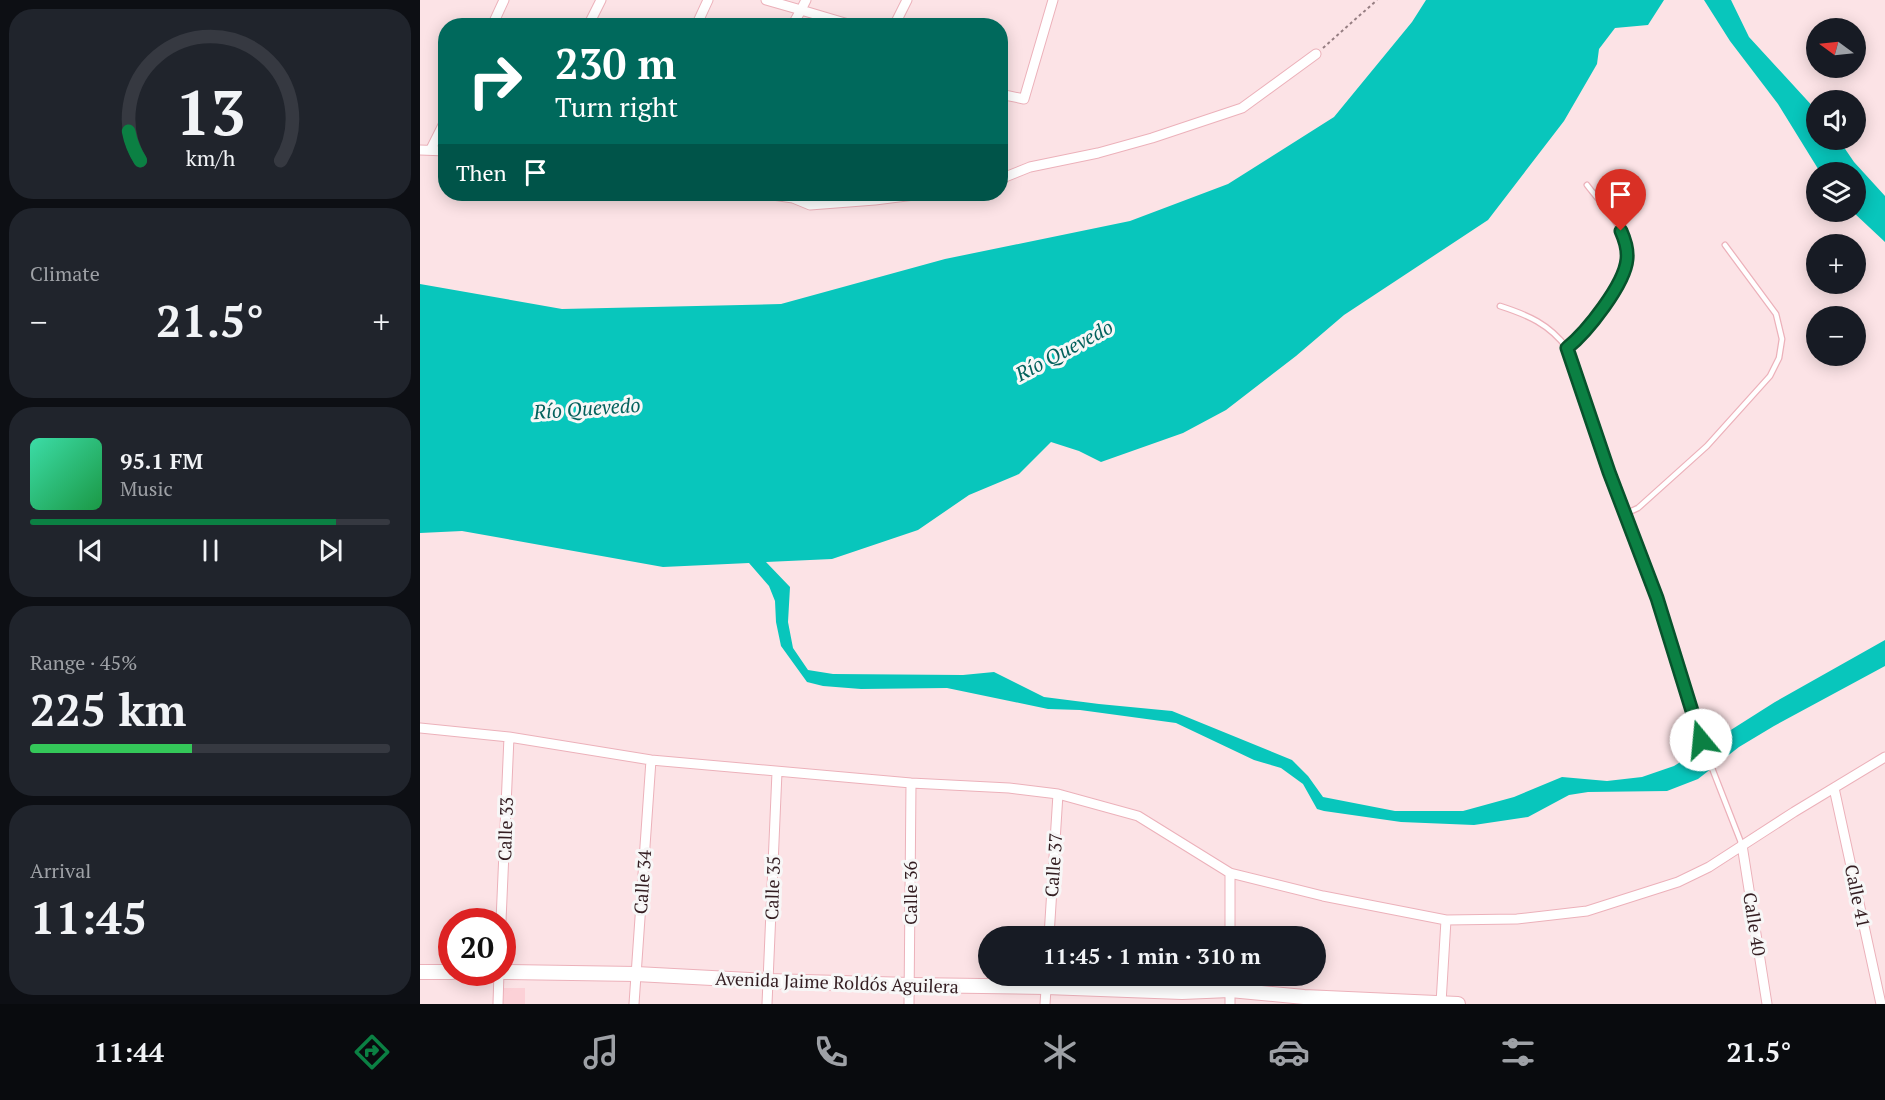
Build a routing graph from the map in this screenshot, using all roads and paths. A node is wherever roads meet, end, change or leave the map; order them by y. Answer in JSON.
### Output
{"nodes":[{"id":1,"x":504,"y":0,"type":"edge"},
{"id":2,"x":601,"y":0,"type":"edge"},
{"id":3,"x":708,"y":0,"type":"edge"},
{"id":4,"x":766,"y":0,"type":"edge"},
{"id":5,"x":806,"y":0,"type":"edge"},
{"id":6,"x":907,"y":0,"type":"edge"},
{"id":7,"x":1053,"y":0,"type":"edge"},
{"id":8,"x":1377,"y":0,"type":"edge"},
{"id":9,"x":801,"y":10,"type":"junction"},
{"id":10,"x":496,"y":18,"type":"edge"},
{"id":11,"x":592,"y":18,"type":"edge"},
{"id":12,"x":700,"y":18,"type":"edge"},
{"id":13,"x":796,"y":18,"type":"edge"},
{"id":14,"x":828,"y":18,"type":"edge"},
{"id":15,"x":898,"y":18,"type":"edge"},
{"id":16,"x":1316,"y":54,"type":"joint"},
{"id":17,"x":1008,"y":96,"type":"edge"},
{"id":18,"x":438,"y":135,"type":"edge"},
{"id":19,"x":431,"y":149,"type":"junction"},
{"id":20,"x":438,"y":149,"type":"edge"},
{"id":21,"x":420,"y":150,"type":"edge"},
{"id":22,"x":1008,"y":175,"type":"edge"},
{"id":23,"x":1587,"y":185,"type":"dead end"},
{"id":24,"x":800,"y":201,"type":"edge"},
{"id":25,"x":812,"y":201,"type":"edge"},
{"id":26,"x":862,"y":201,"type":"edge"},
{"id":27,"x":810,"y":205,"type":"junction"},
{"id":28,"x":1725,"y":245,"type":"dead end"},
{"id":29,"x":1500,"y":306,"type":"dead end"},
{"id":30,"x":1567,"y":348,"type":"junction"},
{"id":31,"x":1625,"y":514,"type":"junction"},
{"id":32,"x":420,"y":728,"type":"edge"},
{"id":33,"x":508,"y":737,"type":"junction"},
{"id":34,"x":1885,"y":757,"type":"edge"},
{"id":35,"x":651,"y":760,"type":"junction"},
{"id":36,"x":777,"y":772,"type":"junction"},
{"id":37,"x":911,"y":783,"type":"junction"},
{"id":38,"x":1834,"y":788,"type":"junction"},
{"id":39,"x":1058,"y":794,"type":"junction"},
{"id":40,"x":1742,"y":844,"type":"junction"},
{"id":41,"x":1230,"y":873,"type":"junction"},
{"id":42,"x":501,"y":908,"type":"edge"},
{"id":43,"x":1446,"y":920,"type":"junction"},
{"id":44,"x":1050,"y":926,"type":"edge"},
{"id":45,"x":1230,"y":926,"type":"edge"},
{"id":46,"x":420,"y":972,"type":"edge"},
{"id":47,"x":438,"y":972,"type":"edge"},
{"id":48,"x":516,"y":972,"type":"edge"},
{"id":49,"x":636,"y":974,"type":"junction"},
{"id":50,"x":768,"y":981,"type":"junction"},
{"id":51,"x":978,"y":984,"type":"edge"},
{"id":52,"x":500,"y":986,"type":"edge"},
{"id":53,"x":910,"y":986,"type":"junction"},
{"id":54,"x":1046,"y":986,"type":"edge"},
{"id":55,"x":1108,"y":986,"type":"edge"},
{"id":56,"x":1230,"y":997,"type":"edge"},
{"id":57,"x":498,"y":1004,"type":"edge"},
{"id":58,"x":634,"y":1004,"type":"edge"},
{"id":59,"x":767,"y":1004,"type":"edge"},
{"id":60,"x":909,"y":1004,"type":"edge"},
{"id":61,"x":1045,"y":1004,"type":"edge"},
{"id":62,"x":1441,"y":1004,"type":"edge"},
{"id":63,"x":1458,"y":1004,"type":"edge"},
{"id":64,"x":1767,"y":1004,"type":"edge"},
{"id":65,"x":1881,"y":1004,"type":"edge"}],
"edges":[{"from":1,"to":10,"type":"street"},
{"from":2,"to":11,"type":"street"},
{"from":3,"to":12,"type":"street"},
{"from":4,"to":9,"type":"street"},
{"from":5,"to":9,"type":"street"},
{"from":6,"to":15,"type":"street"},
{"from":7,"to":17,"type":"street"},
{"from":8,"to":16,"type":"path"},
{"from":9,"to":13,"type":"street"},
{"from":9,"to":14,"type":"street"},
{"from":16,"to":22,"type":"street"},
{"from":18,"to":19,"type":"street"},
{"from":19,"to":20,"type":"street"},
{"from":19,"to":21,"type":"street"},
{"from":23,"to":30,"type":"lane"},
{"from":24,"to":27,"type":"street"},
{"from":25,"to":27,"type":"street"},
{"from":26,"to":27,"type":"street"},
{"from":28,"to":31,"type":"lane"},
{"from":29,"to":30,"type":"lane"},
{"from":30,"to":31,"type":"lane"},
{"from":31,"to":40,"type":"lane"},
{"from":32,"to":33,"type":"street"},
{"from":33,"to":35,"type":"street"},
{"from":33,"to":42,"type":"street","name":"Calle 33"},
{"from":34,"to":38,"type":"street"},
{"from":35,"to":36,"type":"street"},
{"from":35,"to":49,"type":"street","name":"Calle 34"},
{"from":36,"to":37,"type":"street"},
{"from":36,"to":50,"type":"street","name":"Calle 35"},
{"from":37,"to":39,"type":"street"},
{"from":37,"to":53,"type":"street","name":"Calle 36"},
{"from":38,"to":40,"type":"street"},
{"from":38,"to":65,"type":"street","name":"Calle 41"},
{"from":39,"to":41,"type":"street"},
{"from":39,"to":44,"type":"street","name":"Calle 37"},
{"from":40,"to":43,"type":"street"},
{"from":40,"to":64,"type":"street","name":"Calle 40"},
{"from":41,"to":43,"type":"street"},
{"from":41,"to":45,"type":"street"},
{"from":43,"to":62,"type":"street"},
{"from":46,"to":47,"type":"main road"},
{"from":48,"to":49,"type":"main road","name":"Avenida Jaime Roldós Aguilera"},
{"from":49,"to":50,"type":"main road","name":"Avenida Jaime Roldós Aguilera"},
{"from":49,"to":58,"type":"street","name":"Calle 34"},
{"from":50,"to":53,"type":"main road","name":"Avenida Jaime Roldós Aguilera"},
{"from":50,"to":59,"type":"street","name":"Calle 35"},
{"from":51,"to":53,"type":"main road","name":"Avenida Jaime Roldós Aguilera"},
{"from":52,"to":57,"type":"street"},
{"from":53,"to":60,"type":"street","name":"Calle 36"},
{"from":54,"to":61,"type":"street"},
{"from":55,"to":56,"type":"main road","name":"Avenida Jaime Roldós Aguilera"},
{"from":56,"to":62,"type":"main road","name":"Avenida Jaime Roldós Aguilera"},
{"from":62,"to":63,"type":"main road","name":"Avenida Jaime Roldós Aguilera"}]}
